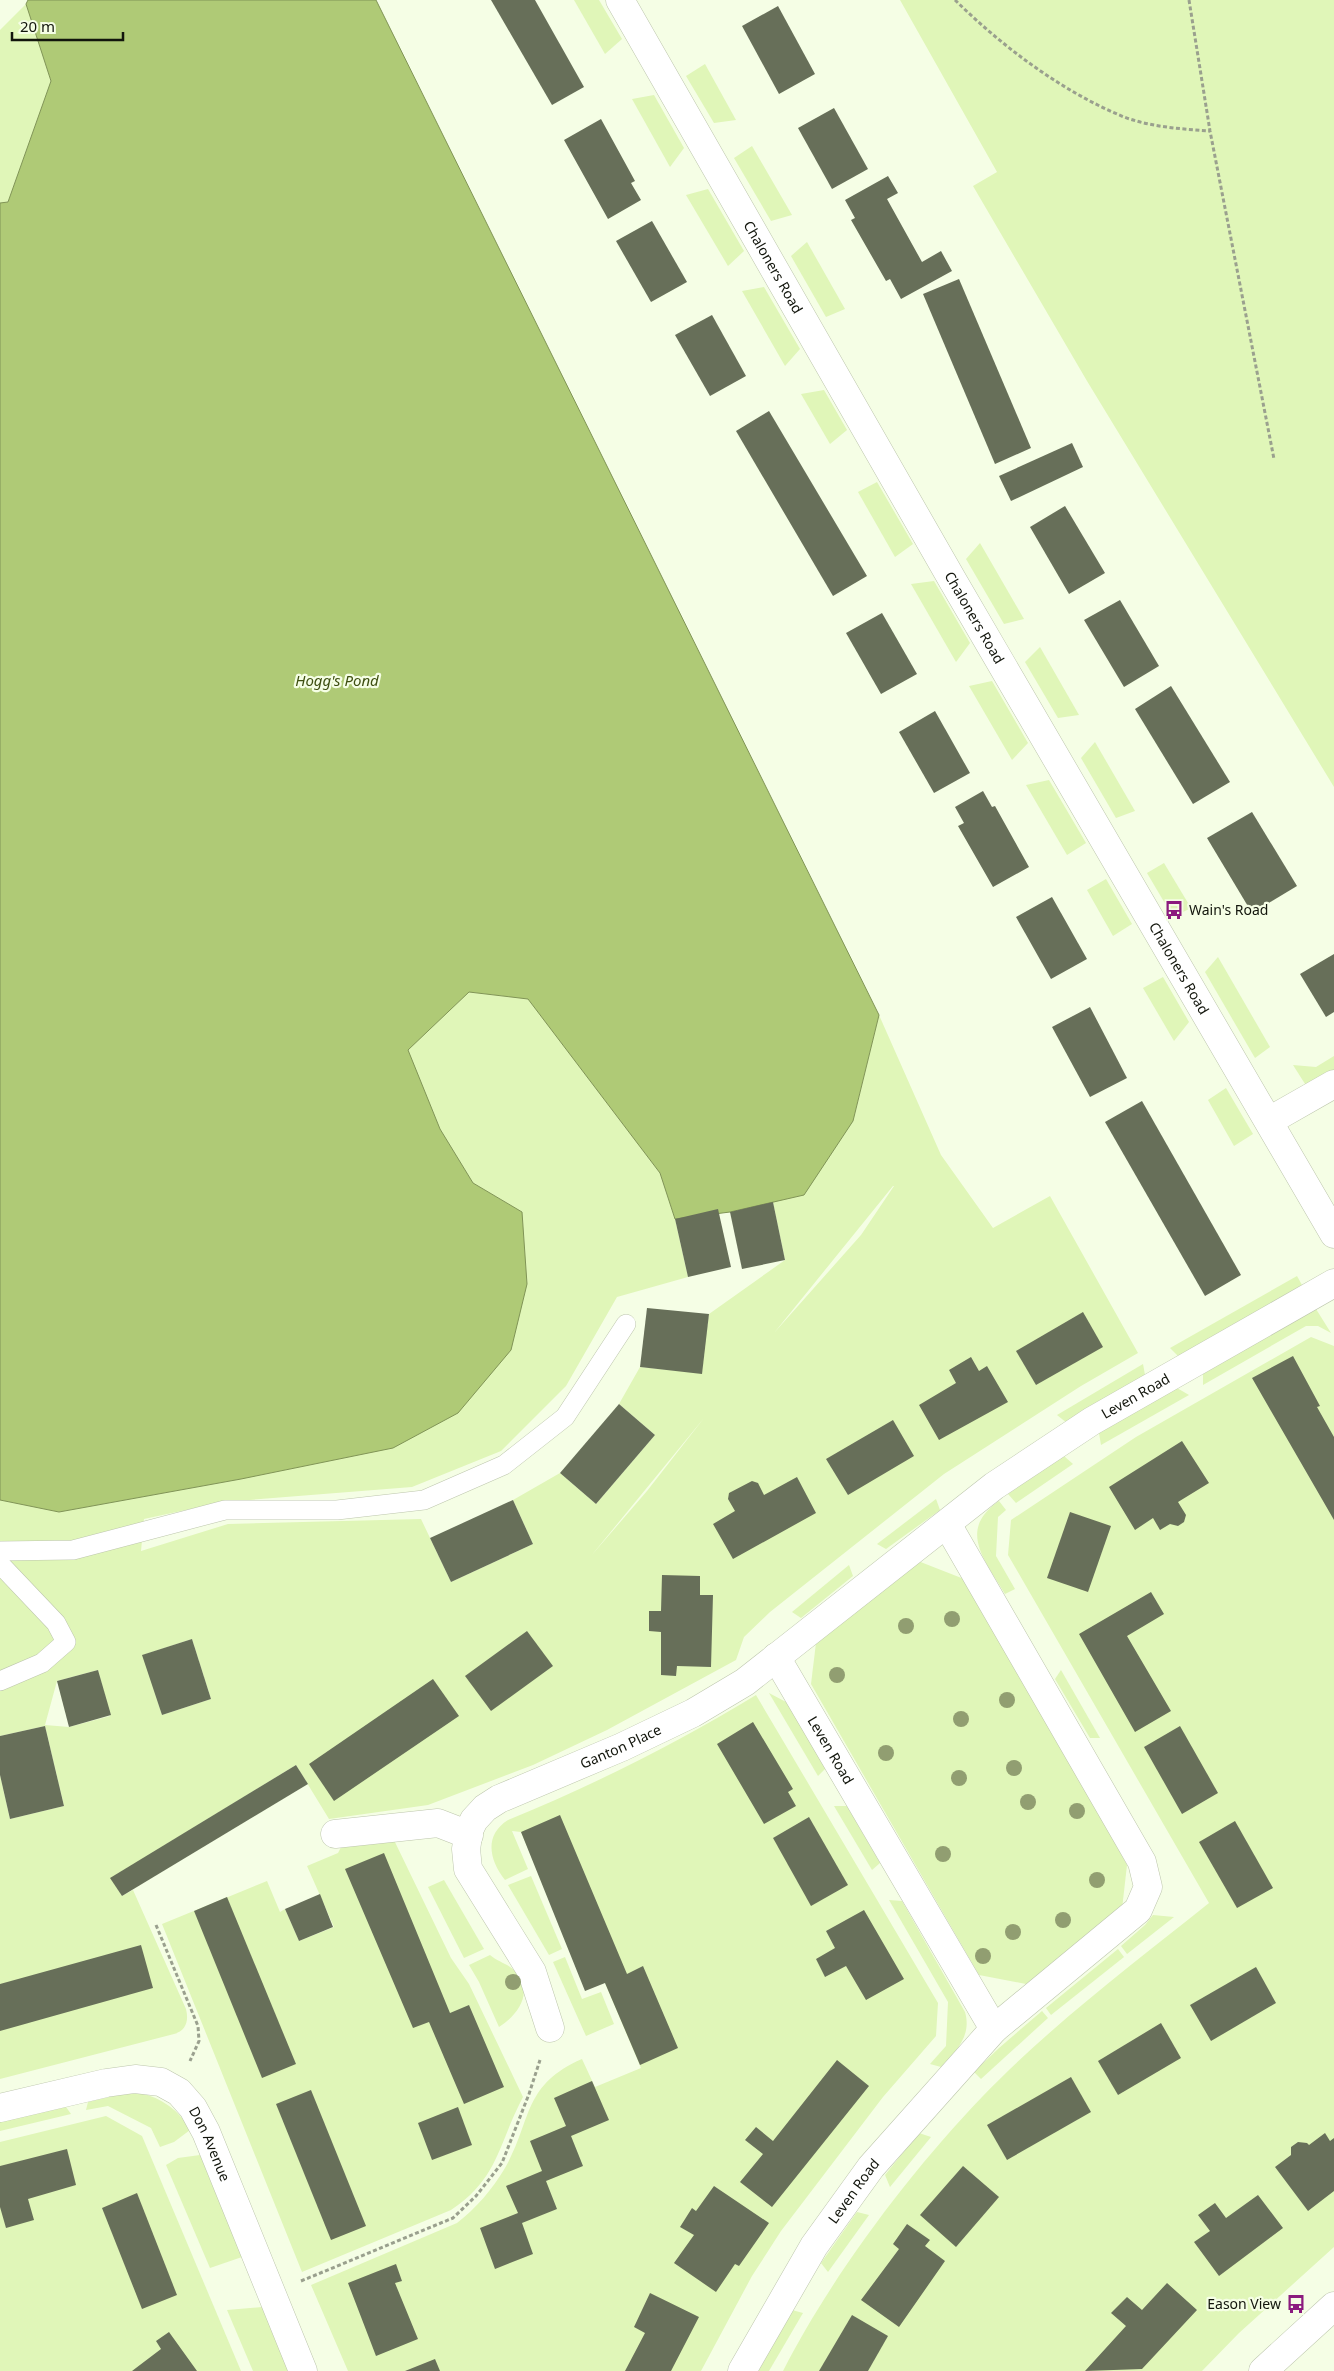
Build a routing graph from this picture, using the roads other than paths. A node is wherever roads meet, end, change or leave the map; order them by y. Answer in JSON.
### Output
{"nodes":[{"id":1,"x":620,"y":0,"type":"edge"},
{"id":2,"x":1334,"y":1084,"type":"edge"},
{"id":3,"x":1269,"y":1121,"type":"junction"},
{"id":4,"x":1334,"y":1234,"type":"edge"},
{"id":5,"x":1334,"y":1282,"type":"edge"},
{"id":6,"x":626,"y":1324,"type":"dead end"},
{"id":7,"x":947,"y":1524,"type":"junction"},
{"id":8,"x":0,"y":1551,"type":"edge"},
{"id":9,"x":0,"y":1564,"type":"edge"},
{"id":10,"x":776,"y":1657,"type":"junction"},
{"id":11,"x":0,"y":1681,"type":"edge"},
{"id":12,"x":335,"y":1834,"type":"dead end"},
{"id":13,"x":469,"y":1835,"type":"junction"},
{"id":14,"x":550,"y":2028,"type":"road end"},
{"id":15,"x":994,"y":2029,"type":"junction"},
{"id":16,"x":0,"y":2108,"type":"edge"},
{"id":17,"x":1334,"y":2306,"type":"edge"},
{"id":18,"x":303,"y":2371,"type":"edge"},
{"id":19,"x":742,"y":2371,"type":"edge"},
{"id":20,"x":1263,"y":2371,"type":"edge"}],
"edges":[{"from":1,"to":3,"type":"street","name":"Chaloners Road"},
{"from":2,"to":3,"type":"street"},
{"from":3,"to":4,"type":"street","name":"Chaloners Road"},
{"from":5,"to":7,"type":"street","name":"Leven Road"},
{"from":6,"to":8,"type":"lane"},
{"from":7,"to":10,"type":"street","name":"Leven Road"},
{"from":7,"to":15,"type":"street","name":"Leven Road"},
{"from":9,"to":11,"type":"lane"},
{"from":10,"to":13,"type":"street","name":"Ganton Place"},
{"from":10,"to":15,"type":"street","name":"Leven Road"},
{"from":12,"to":13,"type":"street"},
{"from":13,"to":14,"type":"street","name":"Ganton Place"},
{"from":15,"to":19,"type":"street","name":"Leven Road"},
{"from":16,"to":18,"type":"street","name":"Don Avenue"},
{"from":17,"to":20,"type":"street"}]}
